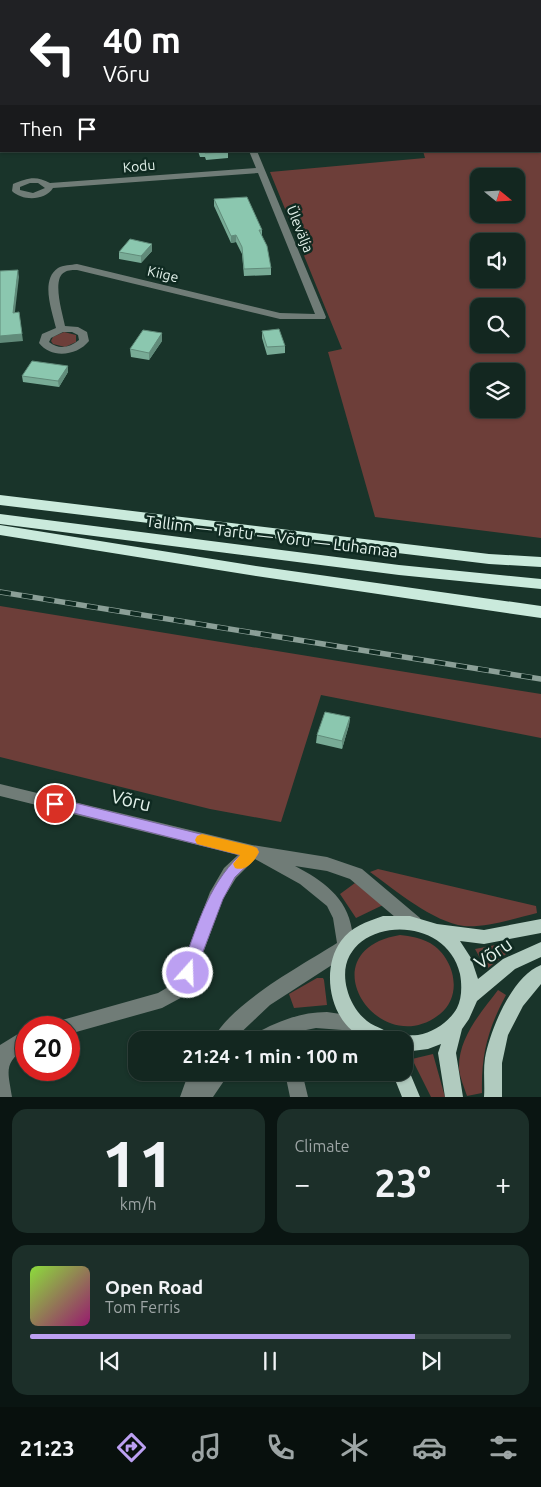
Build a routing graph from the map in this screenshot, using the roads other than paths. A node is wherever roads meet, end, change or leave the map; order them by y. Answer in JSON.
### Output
{"nodes":[{"id":1,"x":253,"y":152,"type":"edge"},
{"id":2,"x":261,"y":170,"type":"junction"},
{"id":3,"x":49,"y":186,"type":"dead end"},
{"id":4,"x":321,"y":317,"type":"joint"},
{"id":5,"x":61,"y":329,"type":"dead end"},
{"id":6,"x":0,"y":500,"type":"edge"},
{"id":7,"x":0,"y":519,"type":"edge"},
{"id":8,"x":0,"y":530,"type":"edge"},
{"id":9,"x":541,"y":562,"type":"edge"},
{"id":10,"x":541,"y":584,"type":"edge"},
{"id":11,"x":541,"y":612,"type":"edge"},
{"id":12,"x":0,"y":790,"type":"edge"},
{"id":13,"x":252,"y":852,"type":"junction"},
{"id":14,"x":414,"y":923,"type":"junction"},
{"id":15,"x":541,"y":926,"type":"edge"},
{"id":16,"x":435,"y":931,"type":"junction"},
{"id":17,"x":346,"y":947,"type":"junction"},
{"id":18,"x":541,"y":949,"type":"edge"},
{"id":19,"x":541,"y":973,"type":"edge"},
{"id":20,"x":470,"y":996,"type":"junction"},
{"id":21,"x":80,"y":1023,"type":"edge"},
{"id":22,"x":355,"y":1023,"type":"junction"},
{"id":23,"x":454,"y":1027,"type":"junction"},
{"id":24,"x":229,"y":1031,"type":"edge"},
{"id":25,"x":278,"y":1031,"type":"edge"},
{"id":26,"x":367,"y":1031,"type":"edge"},
{"id":27,"x":413,"y":1044,"type":"edge"},
{"id":28,"x":15,"y":1045,"type":"edge"},
{"id":29,"x":0,"y":1069,"type":"edge"},
{"id":30,"x":0,"y":1075,"type":"edge"},
{"id":31,"x":195,"y":1081,"type":"edge"},
{"id":32,"x":214,"y":1081,"type":"edge"},
{"id":33,"x":296,"y":1081,"type":"edge"},
{"id":34,"x":405,"y":1081,"type":"edge"},
{"id":35,"x":4,"y":1097,"type":"edge"},
{"id":36,"x":189,"y":1097,"type":"edge"},
{"id":37,"x":202,"y":1097,"type":"edge"},
{"id":38,"x":299,"y":1097,"type":"edge"},
{"id":39,"x":412,"y":1097,"type":"edge"},
{"id":40,"x":454,"y":1097,"type":"edge"},
{"id":41,"x":493,"y":1097,"type":"edge"}],
"edges":[{"from":1,"to":2,"type":"street","name":"Ülevälja"},
{"from":2,"to":3,"type":"street","name":"Kodu"},
{"from":2,"to":4,"type":"street","name":"Ülevälja"},
{"from":4,"to":5,"type":"street","name":"Kiige"},
{"from":6,"to":9,"type":"highway","name":"Tallinn — Tartu — Võru — Luhamaa"},
{"from":7,"to":10,"type":"highway","name":"Tallinn — Tartu — Võru — Luhamaa"},
{"from":8,"to":11,"type":"highway"},
{"from":12,"to":13,"type":"street","name":"Võru"},
{"from":13,"to":14,"type":"street","name":"Võru"},
{"from":13,"to":17,"type":"street","name":"Võru"},
{"from":13,"to":21,"type":"street"},
{"from":14,"to":16,"type":"main road"},
{"from":14,"to":17,"type":"main road"},
{"from":15,"to":16,"type":"main road","name":"Võru"},
{"from":16,"to":20,"type":"main road"},
{"from":17,"to":22,"type":"main road"},
{"from":17,"to":24,"type":"street"},
{"from":18,"to":20,"type":"main road","name":"Võru"},
{"from":19,"to":41,"type":"main road"},
{"from":20,"to":23,"type":"main road"},
{"from":22,"to":25,"type":"street"},
{"from":22,"to":26,"type":"main road"},
{"from":23,"to":27,"type":"main road"},
{"from":23,"to":40,"type":"main road"},
{"from":28,"to":29,"type":"street"},
{"from":30,"to":35,"type":"street"},
{"from":31,"to":36,"type":"street"},
{"from":32,"to":37,"type":"street"},
{"from":33,"to":38,"type":"street"},
{"from":34,"to":39,"type":"main road"}]}
